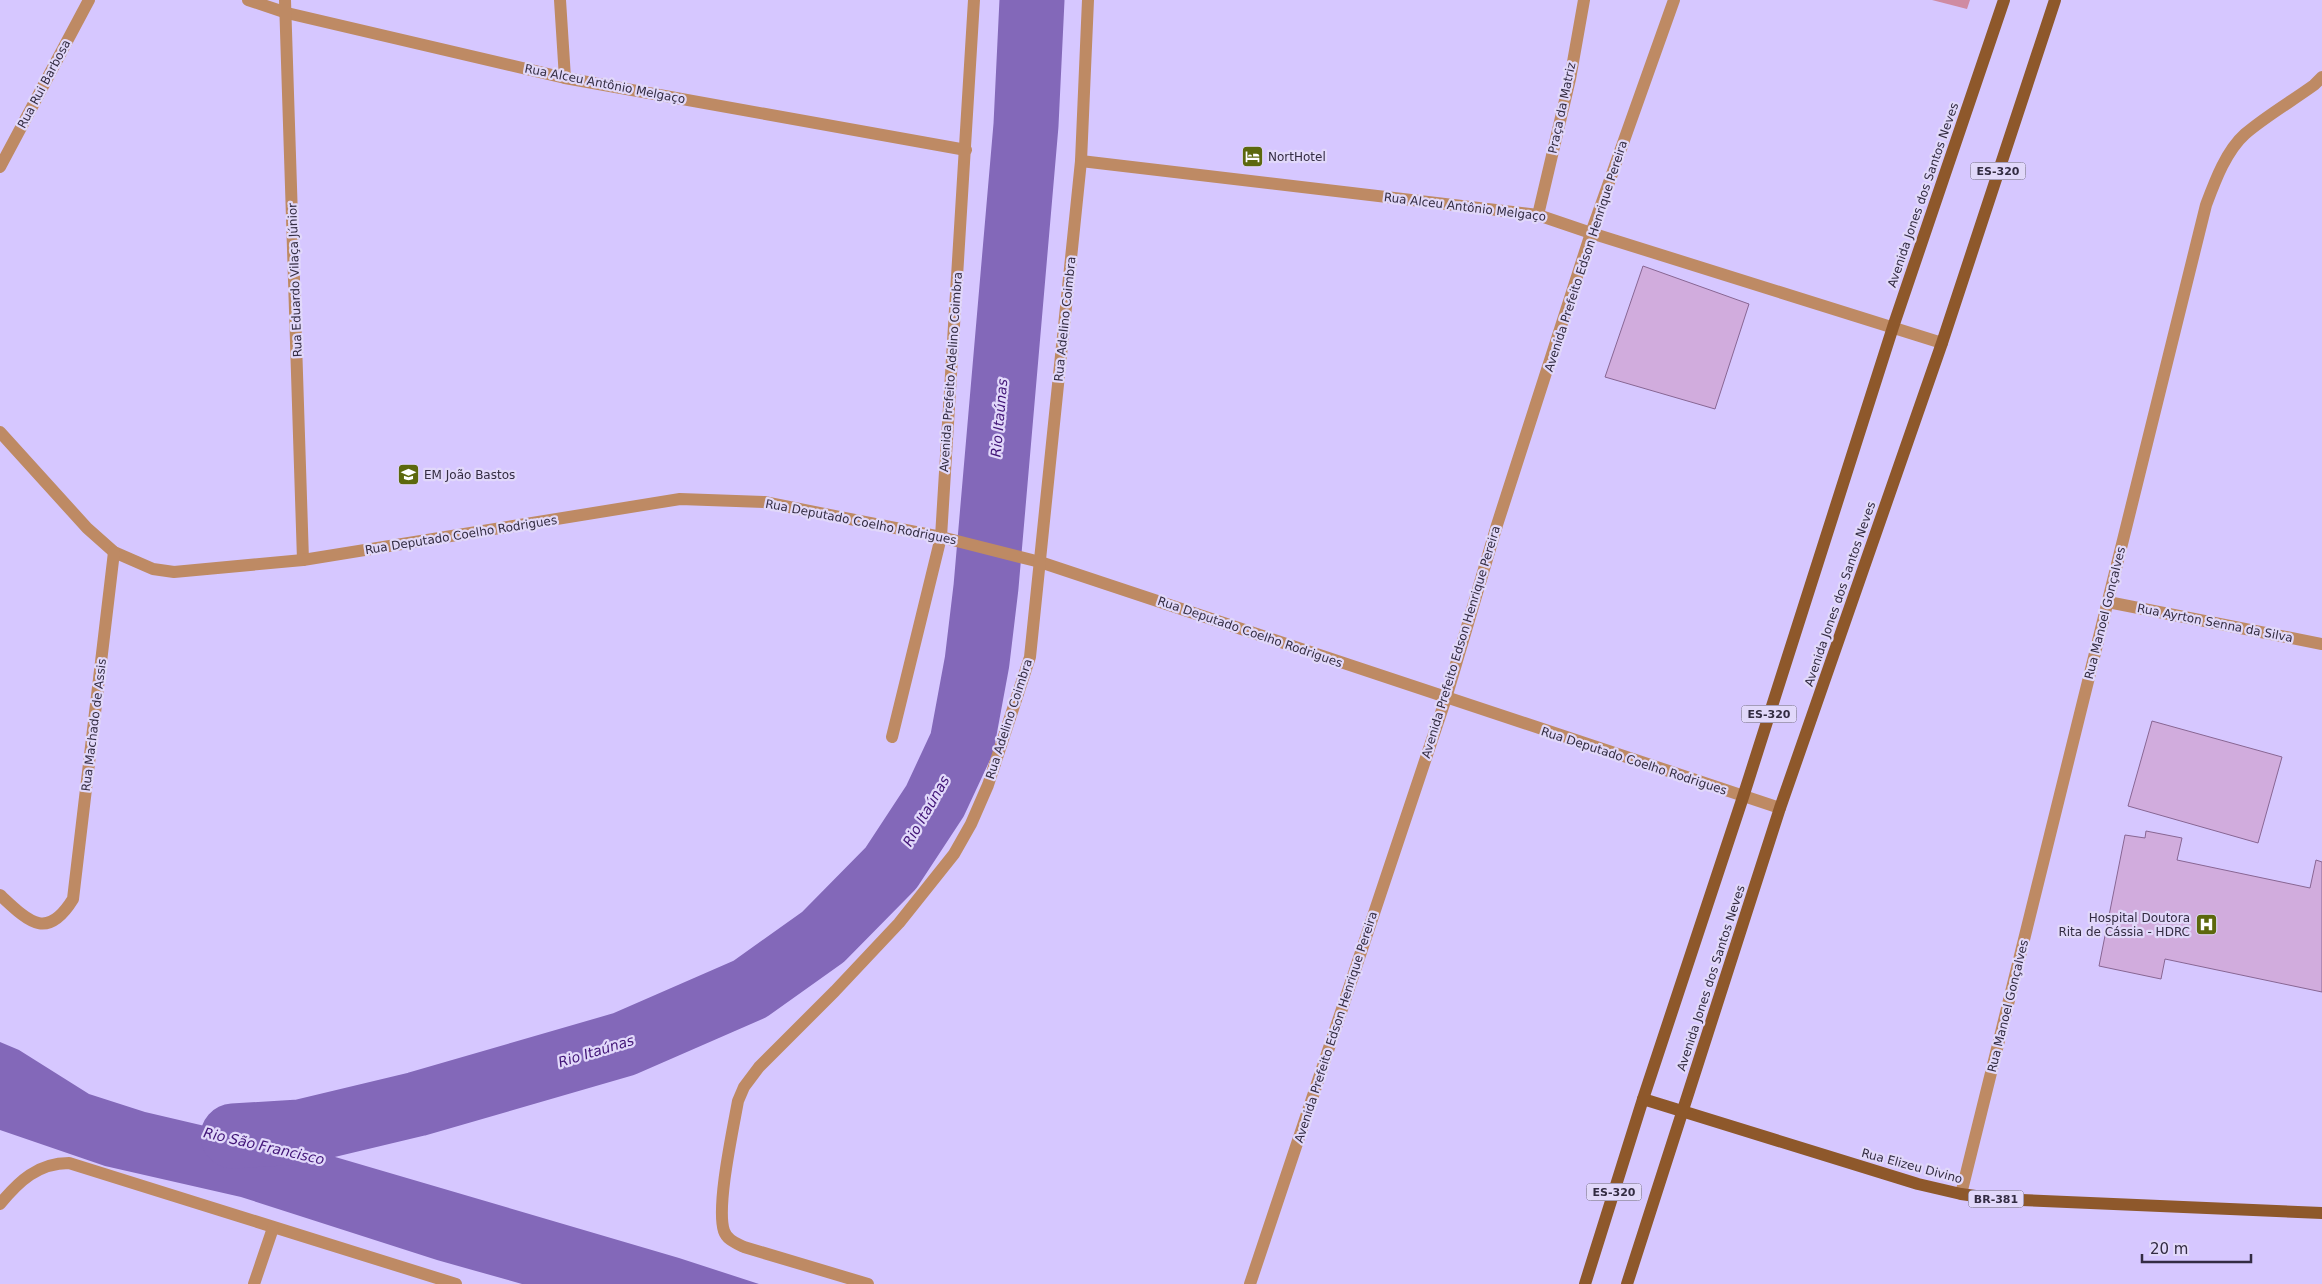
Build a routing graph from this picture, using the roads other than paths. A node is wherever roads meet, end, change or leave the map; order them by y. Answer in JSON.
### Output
{"nodes":[{"id":1,"x":89,"y":0,"type":"edge"},
{"id":2,"x":248,"y":0,"type":"edge"},
{"id":3,"x":560,"y":0,"type":"edge"},
{"id":4,"x":974,"y":0,"type":"edge"},
{"id":5,"x":1088,"y":0,"type":"edge"},
{"id":6,"x":1584,"y":0,"type":"edge"},
{"id":7,"x":1674,"y":0,"type":"edge"},
{"id":8,"x":2004,"y":0,"type":"edge"},
{"id":9,"x":2055,"y":0,"type":"edge"},
{"id":10,"x":286,"y":6,"type":"edge"},
{"id":11,"x":2322,"y":77,"type":"edge"},
{"id":12,"x":565,"y":78,"type":"junction"},
{"id":13,"x":966,"y":150,"type":"junction"},
{"id":14,"x":1081,"y":161,"type":"junction"},
{"id":15,"x":0,"y":167,"type":"edge"},
{"id":16,"x":1538,"y":215,"type":"junction"},
{"id":17,"x":1591,"y":233,"type":"junction"},
{"id":18,"x":1893,"y":328,"type":"junction"},
{"id":19,"x":1942,"y":343,"type":"junction"},
{"id":20,"x":0,"y":432,"type":"edge"},
{"id":21,"x":941,"y":537,"type":"junction"},
{"id":22,"x":114,"y":552,"type":"junction"},
{"id":23,"x":303,"y":560,"type":"junction"},
{"id":24,"x":1040,"y":562,"type":"junction"},
{"id":25,"x":2108,"y":602,"type":"junction"},
{"id":26,"x":2322,"y":644,"type":"edge"},
{"id":27,"x":1446,"y":698,"type":"junction"},
{"id":28,"x":892,"y":738,"type":"dead end"},
{"id":29,"x":1743,"y":797,"type":"junction"},
{"id":30,"x":1780,"y":808,"type":"junction"},
{"id":31,"x":0,"y":895,"type":"edge"},
{"id":32,"x":1642,"y":1100,"type":"junction"},
{"id":33,"x":1682,"y":1112,"type":"junction"},
{"id":34,"x":1961,"y":1194,"type":"junction"},
{"id":35,"x":0,"y":1204,"type":"edge"},
{"id":36,"x":2322,"y":1213,"type":"edge"},
{"id":37,"x":273,"y":1228,"type":"junction"},
{"id":38,"x":254,"y":1284,"type":"edge"},
{"id":39,"x":456,"y":1284,"type":"edge"},
{"id":40,"x":868,"y":1284,"type":"edge"},
{"id":41,"x":1250,"y":1284,"type":"edge"},
{"id":42,"x":1585,"y":1284,"type":"edge"},
{"id":43,"x":1626,"y":1284,"type":"edge"}],
"edges":[{"from":1,"to":15,"type":"street","name":"Rua Rui Barbosa"},
{"from":2,"to":10,"type":"street","name":"Rua Alceu Antônio Melgaço"},
{"from":3,"to":12,"type":"street"},
{"from":4,"to":13,"type":"street","name":"Avenida Prefeito Adelino Coimbra"},
{"from":5,"to":14,"type":"street","name":"Rua Adelino Coimbra"},
{"from":6,"to":16,"type":"street","name":"Praça da Matriz"},
{"from":7,"to":17,"type":"street","name":"Avenida Prefeito Edson Henrique Pereira"},
{"from":8,"to":18,"type":"main road","name":"Avenida Jones dos Santos Neves","number":"ES-320"},
{"from":9,"to":19,"type":"main road","name":"Avenida Jones dos Santos Neves","number":"ES-320"},
{"from":10,"to":12,"type":"street","name":"Rua Alceu Antônio Melgaço"},
{"from":10,"to":23,"type":"street","name":"Rua Eduardo Vilaça Júnior"},
{"from":11,"to":25,"type":"street","name":"Rua Manoel Gonçalves"},
{"from":12,"to":13,"type":"street","name":"Rua Alceu Antônio Melgaço"},
{"from":13,"to":21,"type":"street","name":"Avenida Prefeito Adelino Coimbra"},
{"from":14,"to":16,"type":"street","name":"Rua Alceu Antônio Melgaço"},
{"from":14,"to":24,"type":"street","name":"Rua Adelino Coimbra"},
{"from":16,"to":17,"type":"street","name":"Rua Alceu Antônio Melgaço"},
{"from":17,"to":18,"type":"street","name":"Rua Alceu Antônio Melgaço"},
{"from":17,"to":27,"type":"street","name":"Avenida Prefeito Edson Henrique Pereira"},
{"from":18,"to":19,"type":"street","name":"Rua Alceu Antônio Melgaço"},
{"from":18,"to":29,"type":"main road","name":"Avenida Jones dos Santos Neves","number":"ES-320"},
{"from":19,"to":30,"type":"main road","name":"Avenida Jones dos Santos Neves","number":"ES-320"},
{"from":20,"to":22,"type":"street","name":"Rua Deputado Coelho Rodrigues"},
{"from":21,"to":23,"type":"street","name":"Rua Deputado Coelho Rodrigues"},
{"from":21,"to":24,"type":"street","name":"Rua Deputado Coelho Rodrigues"},
{"from":21,"to":28,"type":"street","name":"Avenida Prefeito Adelino Coimbra"},
{"from":22,"to":23,"type":"street","name":"Rua Deputado Coelho Rodrigues"},
{"from":22,"to":31,"type":"street","name":"Rua Machado de Assis"},
{"from":24,"to":27,"type":"street","name":"Rua Deputado Coelho Rodrigues"},
{"from":24,"to":40,"type":"street","name":"Rua Adelino Coimbra"},
{"from":25,"to":26,"type":"street","name":"Rua Ayrton Senna da Silva"},
{"from":25,"to":34,"type":"street","name":"Rua Manoel Gonçalves"},
{"from":27,"to":29,"type":"street","name":"Rua Deputado Coelho Rodrigues"},
{"from":27,"to":41,"type":"street","name":"Avenida Prefeito Edson Henrique Pereira"},
{"from":29,"to":30,"type":"street","name":"Rua Deputado Coelho Rodrigues"},
{"from":29,"to":32,"type":"main road","name":"Avenida Jones dos Santos Neves","number":"ES-320"},
{"from":30,"to":33,"type":"main road","name":"Avenida Jones dos Santos Neves","number":"ES-320"},
{"from":32,"to":33,"type":"main road","name":"Rua Elizeu Divino"},
{"from":32,"to":42,"type":"main road","name":"Avenida Jones dos Santos Neves","number":"ES-320"},
{"from":33,"to":34,"type":"main road","name":"Rua Elizeu Divino","number":"BR-381"},
{"from":33,"to":43,"type":"main road","name":"Avenida Jones dos Santos Neves","number":"ES-320"},
{"from":34,"to":36,"type":"main road","name":"Rua Elizeu Divino","number":"BR-381"},
{"from":35,"to":37,"type":"street"},
{"from":37,"to":38,"type":"street"},
{"from":37,"to":39,"type":"street"}]}
